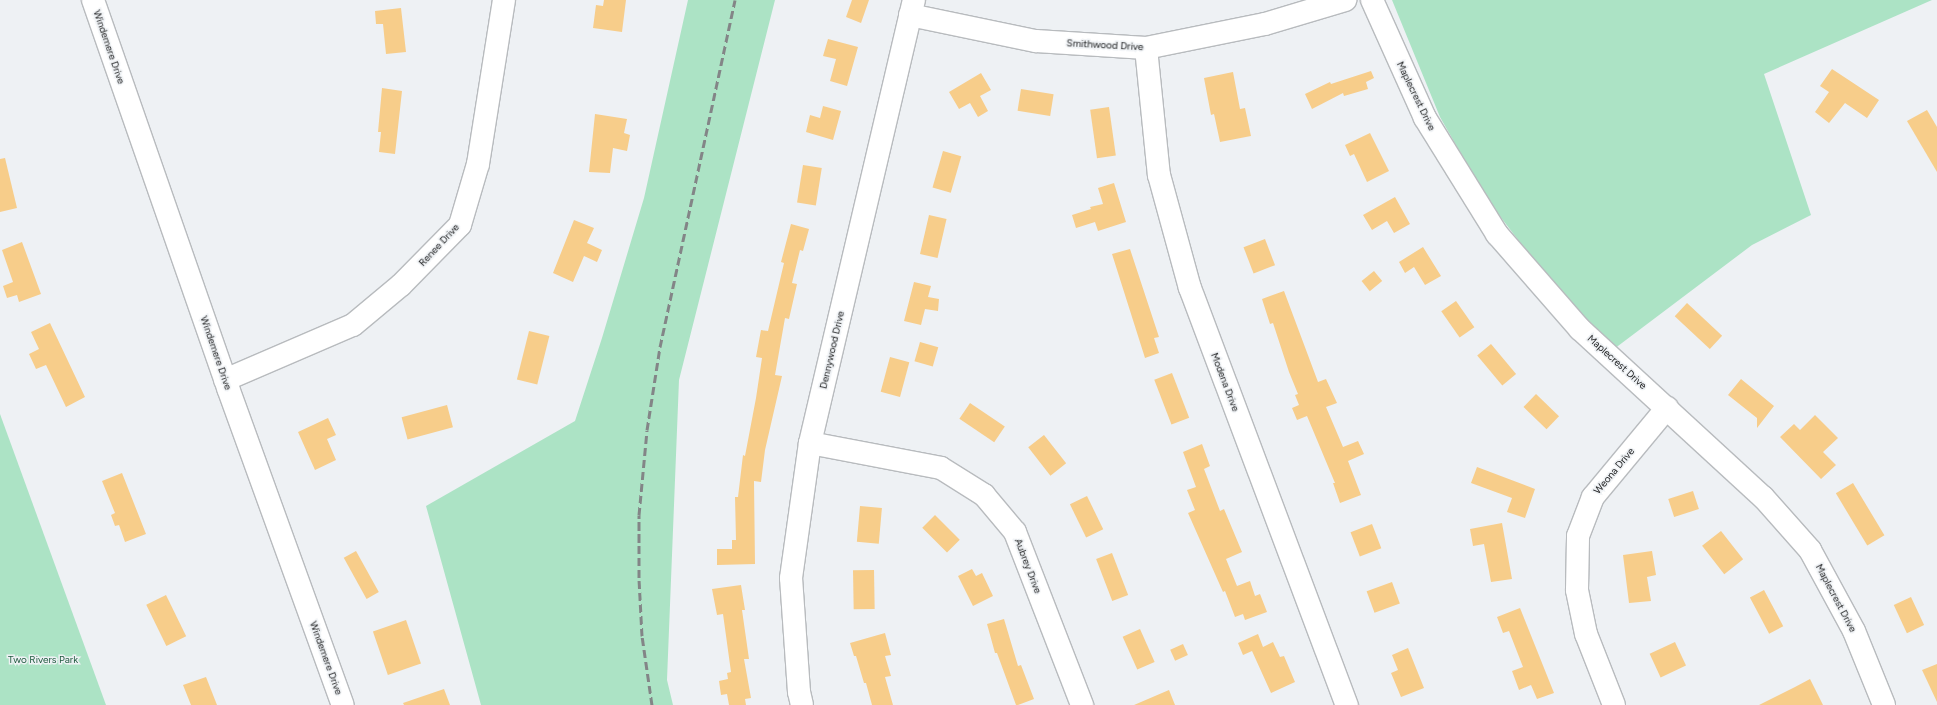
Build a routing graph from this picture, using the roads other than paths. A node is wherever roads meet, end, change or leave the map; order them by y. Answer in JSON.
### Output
{"nodes":[{"id":1,"x":92,"y":0,"type":"edge"},
{"id":2,"x":504,"y":0,"type":"edge"},
{"id":3,"x":1345,"y":0,"type":"edge"},
{"id":4,"x":1372,"y":0,"type":"edge"},
{"id":5,"x":912,"y":7,"type":"edge"},
{"id":6,"x":1146,"y":48,"type":"junction"},
{"id":7,"x":225,"y":380,"type":"junction"},
{"id":8,"x":1667,"y":408,"type":"junction"},
{"id":9,"x":810,"y":443,"type":"junction"},
{"id":10,"x":343,"y":705,"type":"edge"},
{"id":11,"x":802,"y":705,"type":"edge"},
{"id":12,"x":1082,"y":705,"type":"edge"},
{"id":13,"x":1347,"y":705,"type":"edge"},
{"id":14,"x":1614,"y":705,"type":"edge"},
{"id":15,"x":1884,"y":705,"type":"edge"}],
"edges":[{"from":1,"to":7,"type":"street","name":"Windemere Drive"},
{"from":2,"to":7,"type":"street","name":"Renee Drive"},
{"from":3,"to":6,"type":"street","name":"Smithwood Drive"},
{"from":4,"to":8,"type":"street","name":"Maplecrest Drive"},
{"from":5,"to":6,"type":"street","name":"Smithwood Drive"},
{"from":5,"to":9,"type":"street","name":"Dennywood Drive"},
{"from":6,"to":13,"type":"street","name":"Modena Drive"},
{"from":7,"to":10,"type":"street","name":"Windemere Drive"},
{"from":8,"to":14,"type":"street","name":"Weona Drive"},
{"from":8,"to":15,"type":"street","name":"Maplecrest Drive"},
{"from":9,"to":11,"type":"street","name":"Dennywood Drive"},
{"from":9,"to":12,"type":"street","name":"Aubrey Drive"}]}
